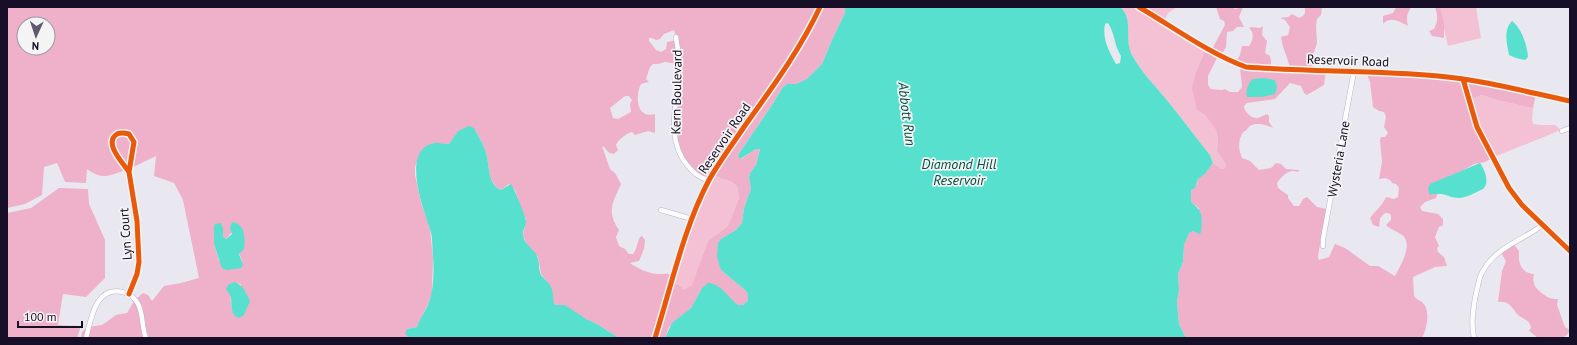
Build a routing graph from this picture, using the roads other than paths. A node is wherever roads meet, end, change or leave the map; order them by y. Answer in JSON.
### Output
{"nodes":[{"id":1,"x":820,"y":7,"type":"edge"},
{"id":2,"x":1139,"y":7,"type":"edge"},
{"id":3,"x":676,"y":37,"type":"dead end"},
{"id":4,"x":1354,"y":71,"type":"junction"},
{"id":5,"x":1463,"y":79,"type":"junction"},
{"id":6,"x":1570,"y":101,"type":"edge"},
{"id":7,"x":1570,"y":128,"type":"edge"},
{"id":8,"x":1562,"y":131,"type":"dead end"},
{"id":9,"x":129,"y":172,"type":"junction"},
{"id":10,"x":709,"y":180,"type":"junction"},
{"id":11,"x":661,"y":210,"type":"dead end"},
{"id":12,"x":692,"y":219,"type":"junction"},
{"id":13,"x":1543,"y":225,"type":"junction"},
{"id":14,"x":1324,"y":246,"type":"dead end"},
{"id":15,"x":1570,"y":251,"type":"edge"},
{"id":16,"x":129,"y":294,"type":"junction"},
{"id":17,"x":86,"y":338,"type":"edge"},
{"id":18,"x":146,"y":338,"type":"edge"},
{"id":19,"x":655,"y":338,"type":"edge"},
{"id":20,"x":1474,"y":338,"type":"edge"}],
"edges":[{"from":1,"to":10,"type":"street","name":"Reservoir Road"},
{"from":2,"to":4,"type":"street","name":"Reservoir Road"},
{"from":3,"to":10,"type":"street","name":"Kern Boulevard"},
{"from":4,"to":5,"type":"street","name":"Reservoir Road"},
{"from":4,"to":14,"type":"street","name":"Wysteria Lane"},
{"from":5,"to":6,"type":"street","name":"Reservoir Road"},
{"from":5,"to":13,"type":"street"},
{"from":7,"to":8,"type":"street"},
{"from":9,"to":9,"type":"street","name":"Lyn Court"},
{"from":9,"to":16,"type":"street","name":"Lyn Court"},
{"from":10,"to":12,"type":"street","name":"Reservoir Road"},
{"from":11,"to":12,"type":"street"},
{"from":12,"to":19,"type":"street","name":"Reservoir Road"},
{"from":13,"to":15,"type":"street"},
{"from":13,"to":20,"type":"street"},
{"from":16,"to":17,"type":"street"},
{"from":16,"to":18,"type":"street"}]}
